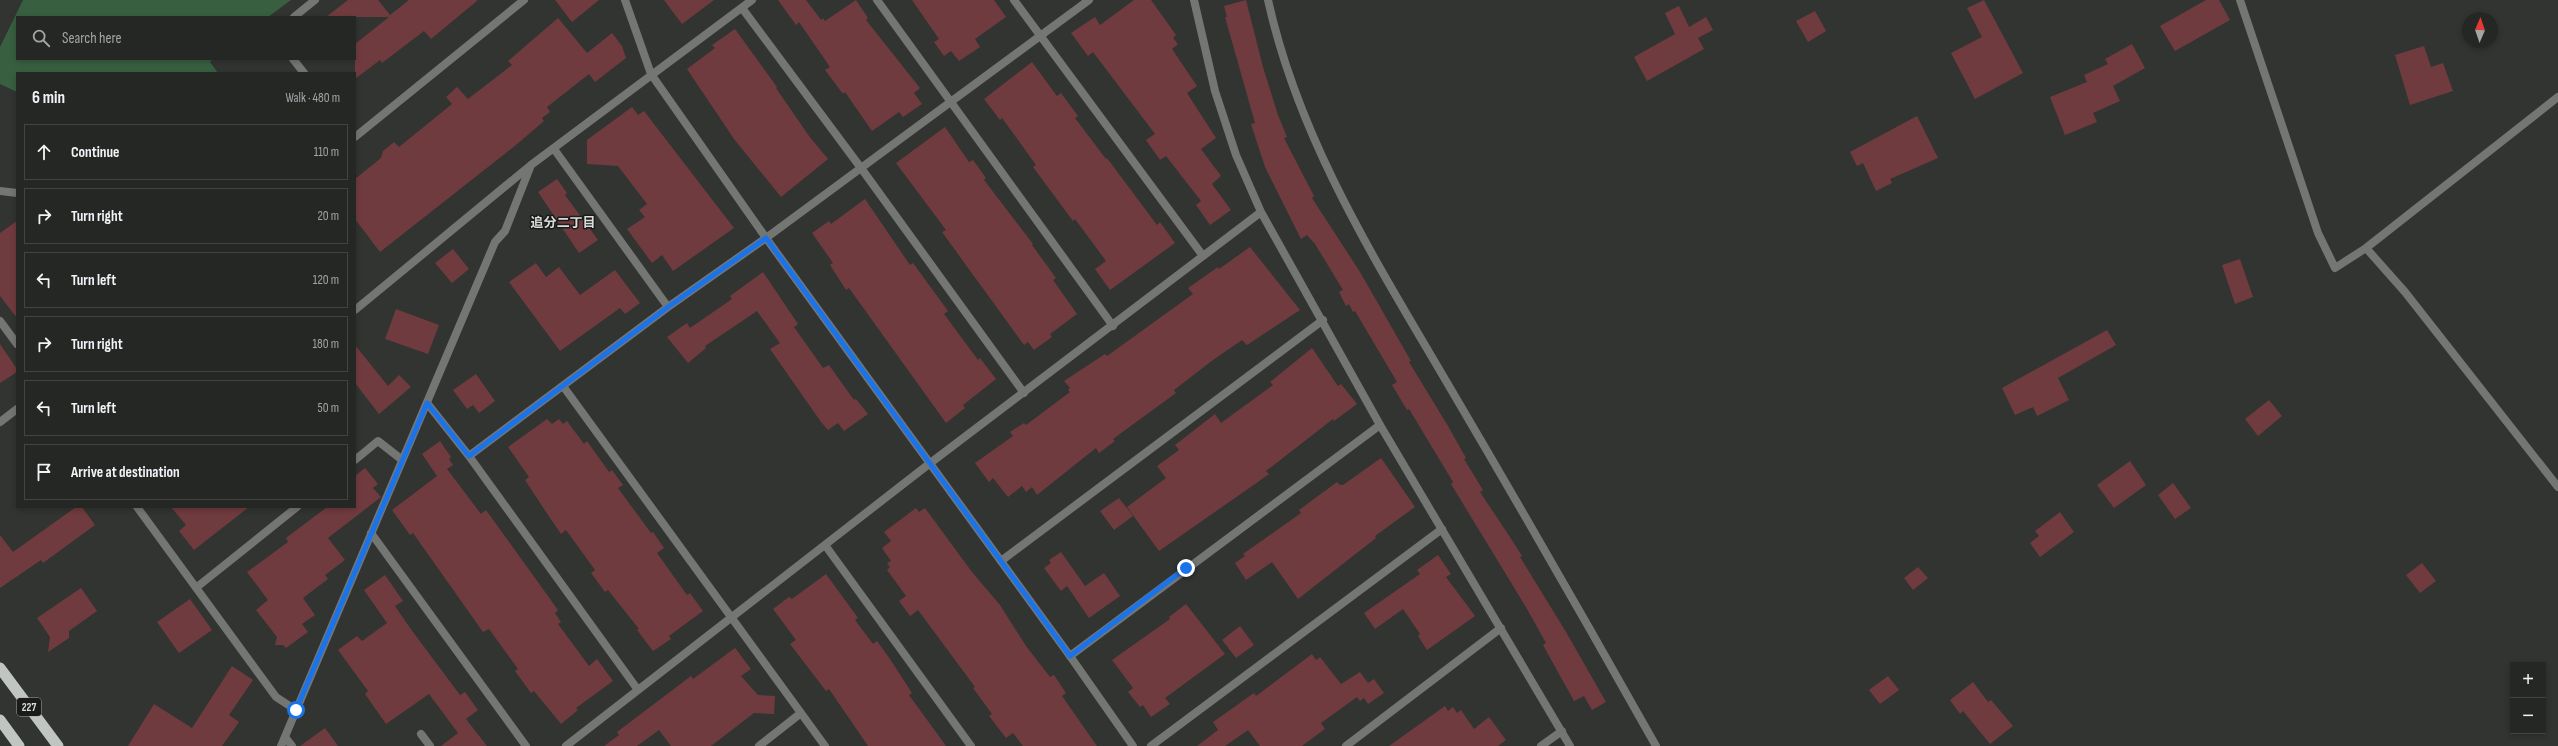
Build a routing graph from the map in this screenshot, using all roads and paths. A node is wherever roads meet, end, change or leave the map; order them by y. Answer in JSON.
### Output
{"nodes":[{"id":1,"x":315,"y":0,"type":"edge"},
{"id":2,"x":524,"y":0,"type":"edge"},
{"id":3,"x":625,"y":0,"type":"edge"},
{"id":4,"x":752,"y":0,"type":"edge"},
{"id":5,"x":877,"y":0,"type":"edge"},
{"id":6,"x":1014,"y":0,"type":"edge"},
{"id":7,"x":1089,"y":0,"type":"edge"},
{"id":8,"x":1194,"y":0,"type":"edge"},
{"id":9,"x":1268,"y":0,"type":"edge"},
{"id":10,"x":2240,"y":0,"type":"edge"},
{"id":11,"x":742,"y":8,"type":"junction"},
{"id":12,"x":295,"y":16,"type":"edge"},
{"id":13,"x":1041,"y":37,"type":"junction"},
{"id":14,"x":294,"y":60,"type":"edge"},
{"id":15,"x":303,"y":72,"type":"edge"},
{"id":16,"x":651,"y":74,"type":"junction"},
{"id":17,"x":2558,"y":97,"type":"edge"},
{"id":18,"x":950,"y":102,"type":"junction"},
{"id":19,"x":356,"y":136,"type":"edge"},
{"id":20,"x":554,"y":149,"type":"junction"},
{"id":21,"x":531,"y":165,"type":"junction"},
{"id":22,"x":861,"y":168,"type":"junction"},
{"id":23,"x":0,"y":191,"type":"edge"},
{"id":24,"x":16,"y":193,"type":"edge"},
{"id":25,"x":1261,"y":212,"type":"junction"},
{"id":26,"x":766,"y":238,"type":"junction"},
{"id":27,"x":2366,"y":248,"type":"junction"},
{"id":28,"x":1203,"y":256,"type":"junction"},
{"id":29,"x":668,"y":307,"type":"junction"},
{"id":30,"x":356,"y":309,"type":"edge"},
{"id":31,"x":1323,"y":320,"type":"junction"},
{"id":32,"x":0,"y":321,"type":"edge"},
{"id":33,"x":1113,"y":326,"type":"junction"},
{"id":34,"x":16,"y":343,"type":"edge"},
{"id":35,"x":563,"y":386,"type":"junction"},
{"id":36,"x":1024,"y":393,"type":"junction"},
{"id":37,"x":427,"y":403,"type":"junction"},
{"id":38,"x":16,"y":410,"type":"edge"},
{"id":39,"x":0,"y":422,"type":"edge"},
{"id":40,"x":1380,"y":425,"type":"junction"},
{"id":41,"x":469,"y":456,"type":"junction"},
{"id":42,"x":356,"y":459,"type":"edge"},
{"id":43,"x":401,"y":459,"type":"junction"},
{"id":44,"x":929,"y":464,"type":"junction"},
{"id":45,"x":2558,"y":487,"type":"edge"},
{"id":46,"x":138,"y":508,"type":"edge"},
{"id":47,"x":296,"y":508,"type":"edge"},
{"id":48,"x":1442,"y":529,"type":"junction"},
{"id":49,"x":371,"y":533,"type":"junction"},
{"id":50,"x":825,"y":545,"type":"junction"},
{"id":51,"x":1001,"y":561,"type":"junction"},
{"id":52,"x":197,"y":587,"type":"junction"},
{"id":53,"x":732,"y":618,"type":"junction"},
{"id":54,"x":1501,"y":628,"type":"junction"},
{"id":55,"x":1070,"y":656,"type":"junction"},
{"id":56,"x":0,"y":668,"type":"edge"},
{"id":57,"x":638,"y":690,"type":"junction"},
{"id":58,"x":296,"y":710,"type":"junction"},
{"id":59,"x":801,"y":713,"type":"junction"},
{"id":60,"x":0,"y":720,"type":"edge"},
{"id":61,"x":1562,"y":731,"type":"junction"},
{"id":62,"x":421,"y":734,"type":"dead end"},
{"id":63,"x":285,"y":737,"type":"junction"},
{"id":64,"x":19,"y":746,"type":"edge"},
{"id":65,"x":58,"y":746,"type":"edge"},
{"id":66,"x":281,"y":746,"type":"edge"},
{"id":67,"x":292,"y":746,"type":"edge"},
{"id":68,"x":430,"y":746,"type":"edge"},
{"id":69,"x":526,"y":746,"type":"edge"},
{"id":70,"x":566,"y":746,"type":"edge"},
{"id":71,"x":758,"y":746,"type":"edge"},
{"id":72,"x":825,"y":746,"type":"edge"},
{"id":73,"x":972,"y":746,"type":"edge"},
{"id":74,"x":1133,"y":746,"type":"edge"},
{"id":75,"x":1151,"y":746,"type":"edge"},
{"id":76,"x":1346,"y":746,"type":"edge"},
{"id":77,"x":1541,"y":746,"type":"edge"},
{"id":78,"x":1570,"y":746,"type":"edge"},
{"id":79,"x":1656,"y":746,"type":"edge"}],
"edges":[{"from":1,"to":12,"type":"street"},
{"from":2,"to":19,"type":"street"},
{"from":3,"to":16,"type":"street"},
{"from":4,"to":11,"type":"street"},
{"from":5,"to":18,"type":"street"},
{"from":6,"to":13,"type":"street"},
{"from":7,"to":13,"type":"street"},
{"from":8,"to":25,"type":"street"},
{"from":9,"to":79,"type":"street"},
{"from":10,"to":27,"type":"street"},
{"from":11,"to":16,"type":"street"},
{"from":11,"to":22,"type":"street"},
{"from":13,"to":18,"type":"street"},
{"from":13,"to":28,"type":"street"},
{"from":14,"to":15,"type":"street"},
{"from":16,"to":20,"type":"street"},
{"from":16,"to":26,"type":"street"},
{"from":17,"to":27,"type":"street"},
{"from":18,"to":22,"type":"street"},
{"from":18,"to":33,"type":"street"},
{"from":20,"to":21,"type":"street"},
{"from":20,"to":29,"type":"street"},
{"from":21,"to":30,"type":"street"},
{"from":21,"to":37,"type":"street"},
{"from":22,"to":26,"type":"street"},
{"from":22,"to":36,"type":"street"},
{"from":23,"to":24,"type":"street"},
{"from":25,"to":28,"type":"street"},
{"from":25,"to":31,"type":"street"},
{"from":26,"to":29,"type":"street"},
{"from":26,"to":44,"type":"street"},
{"from":27,"to":45,"type":"street"},
{"from":28,"to":33,"type":"street"},
{"from":29,"to":35,"type":"street"},
{"from":31,"to":40,"type":"street"},
{"from":31,"to":51,"type":"street"},
{"from":32,"to":34,"type":"street"},
{"from":33,"to":36,"type":"street"},
{"from":35,"to":41,"type":"street"},
{"from":35,"to":53,"type":"street"},
{"from":36,"to":44,"type":"street"},
{"from":37,"to":41,"type":"street"},
{"from":37,"to":43,"type":"street"},
{"from":38,"to":39,"type":"street"},
{"from":40,"to":48,"type":"street"},
{"from":40,"to":55,"type":"street"},
{"from":41,"to":57,"type":"street"},
{"from":42,"to":43,"type":"street"},
{"from":43,"to":49,"type":"street"},
{"from":44,"to":50,"type":"street"},
{"from":44,"to":51,"type":"street"},
{"from":46,"to":52,"type":"street"},
{"from":47,"to":52,"type":"street"},
{"from":48,"to":54,"type":"street"},
{"from":48,"to":75,"type":"street"},
{"from":49,"to":58,"type":"street"},
{"from":49,"to":69,"type":"street"},
{"from":50,"to":53,"type":"street"},
{"from":50,"to":73,"type":"street"},
{"from":51,"to":55,"type":"street"},
{"from":52,"to":58,"type":"street"},
{"from":53,"to":57,"type":"street"},
{"from":53,"to":59,"type":"street"},
{"from":54,"to":61,"type":"street"},
{"from":54,"to":76,"type":"street"},
{"from":55,"to":74,"type":"street"},
{"from":56,"to":65,"type":"highway","number":"227"},
{"from":57,"to":70,"type":"street"},
{"from":58,"to":63,"type":"street"},
{"from":59,"to":71,"type":"street"},
{"from":59,"to":72,"type":"street"},
{"from":60,"to":64,"type":"highway","number":"227"},
{"from":61,"to":77,"type":"street"},
{"from":61,"to":78,"type":"street"},
{"from":62,"to":68,"type":"street"},
{"from":63,"to":66,"type":"street"},
{"from":63,"to":67,"type":"street"}]}
